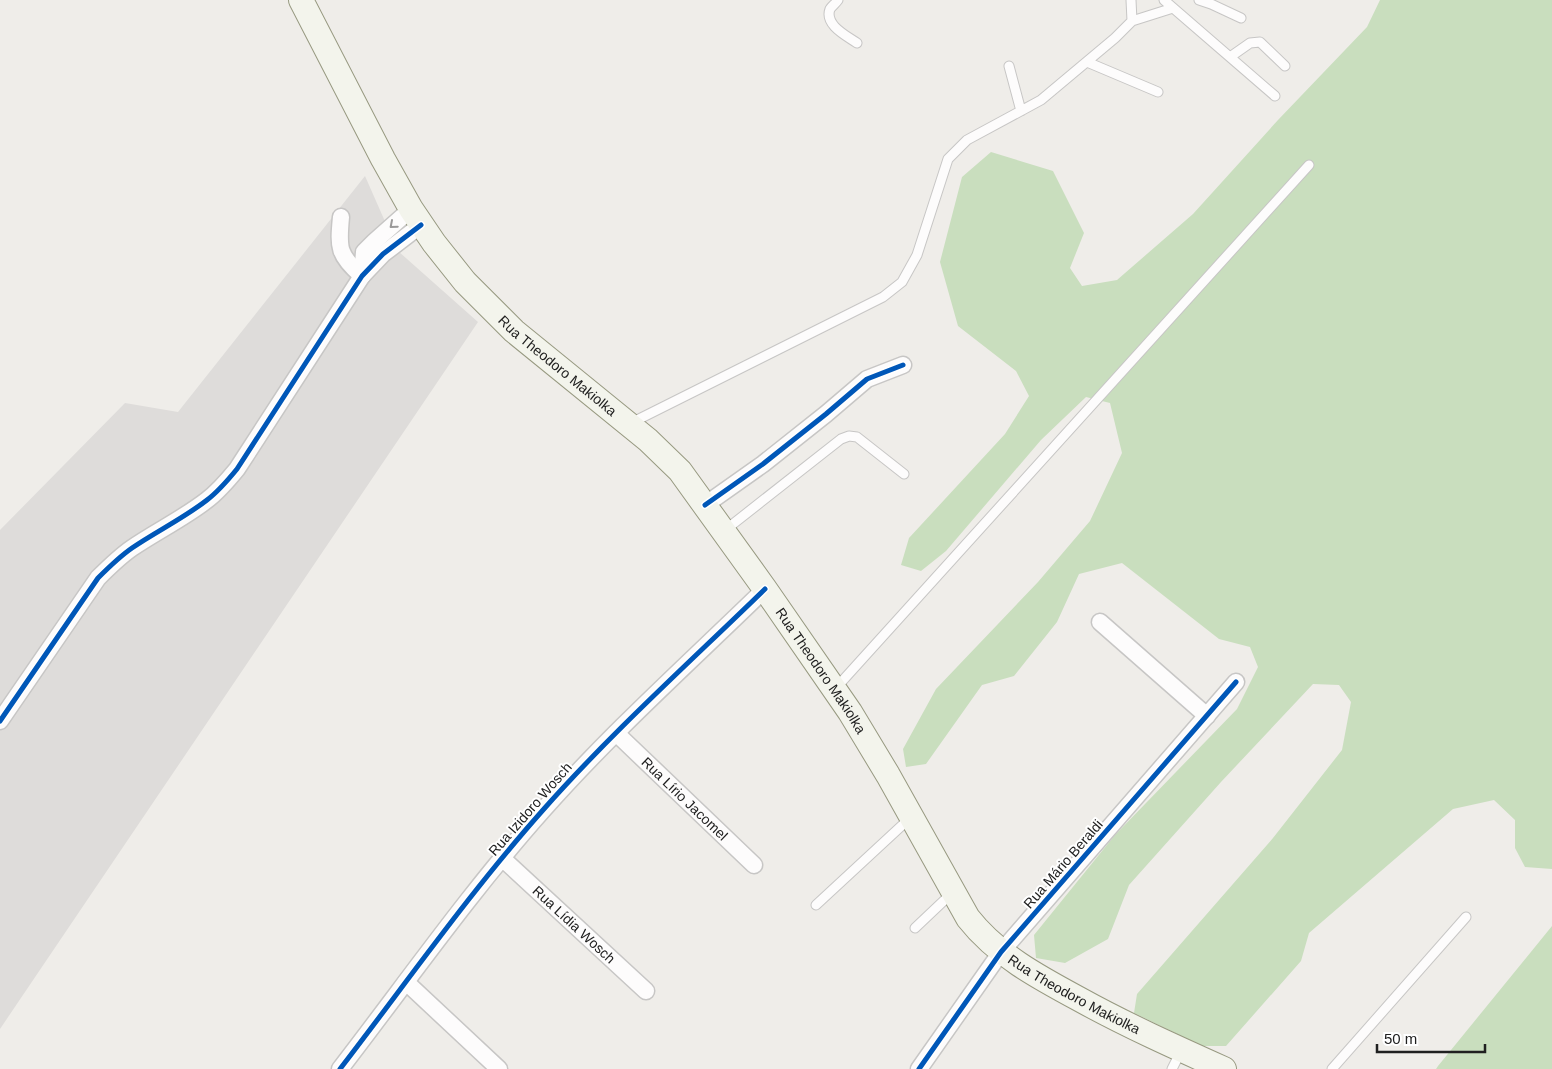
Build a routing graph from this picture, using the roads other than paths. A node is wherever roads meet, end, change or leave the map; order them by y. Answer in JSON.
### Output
{"nodes":[{"id":1,"x":301,"y":0,"type":"edge"},
{"id":2,"x":838,"y":0,"type":"edge"},
{"id":3,"x":1131,"y":0,"type":"edge"},
{"id":4,"x":1164,"y":0,"type":"edge"},
{"id":5,"x":1199,"y":0,"type":"edge"},
{"id":6,"x":1173,"y":8,"type":"junction"},
{"id":7,"x":1241,"y":18,"type":"dead end"},
{"id":8,"x":1132,"y":21,"type":"junction"},
{"id":9,"x":857,"y":43,"type":"dead end"},
{"id":10,"x":1230,"y":57,"type":"junction"},
{"id":11,"x":1087,"y":62,"type":"junction"},
{"id":12,"x":1009,"y":66,"type":"dead end"},
{"id":13,"x":1285,"y":66,"type":"dead end"},
{"id":14,"x":1158,"y":92,"type":"dead end"},
{"id":15,"x":1275,"y":96,"type":"dead end"},
{"id":16,"x":1021,"y":111,"type":"junction"},
{"id":17,"x":1309,"y":165,"type":"dead end"},
{"id":18,"x":341,"y":217,"type":"dead end"},
{"id":19,"x":416,"y":217,"type":"junction"},
{"id":20,"x":362,"y":276,"type":"junction"},
{"id":21,"x":903,"y":365,"type":"dead end"},
{"id":22,"x":629,"y":424,"type":"junction"},
{"id":23,"x":904,"y":474,"type":"dead end"},
{"id":24,"x":705,"y":505,"type":"junction"},
{"id":25,"x":723,"y":531,"type":"junction"},
{"id":26,"x":765,"y":589,"type":"junction"},
{"id":27,"x":1100,"y":622,"type":"dead end"},
{"id":28,"x":1236,"y":682,"type":"dead end"},
{"id":29,"x":834,"y":689,"type":"junction"},
{"id":30,"x":1207,"y":716,"type":"junction"},
{"id":31,"x":0,"y":721,"type":"edge"},
{"id":32,"x":616,"y":733,"type":"junction"},
{"id":33,"x":912,"y":816,"type":"junction"},
{"id":34,"x":502,"y":858,"type":"junction"},
{"id":35,"x":754,"y":866,"type":"dead end"},
{"id":36,"x":953,"y":892,"type":"junction"},
{"id":37,"x":816,"y":905,"type":"dead end"},
{"id":38,"x":1466,"y":917,"type":"dead end"},
{"id":39,"x":915,"y":928,"type":"dead end"},
{"id":40,"x":1001,"y":952,"type":"junction"},
{"id":41,"x":406,"y":982,"type":"junction"},
{"id":42,"x":646,"y":991,"type":"dead end"},
{"id":43,"x":1177,"y":1060,"type":"edge"},
{"id":44,"x":340,"y":1069,"type":"edge"},
{"id":45,"x":499,"y":1069,"type":"edge"},
{"id":46,"x":919,"y":1069,"type":"edge"},
{"id":47,"x":1224,"y":1069,"type":"edge"},
{"id":48,"x":1332,"y":1069,"type":"edge"}],
"edges":[{"from":1,"to":19,"type":"main road","name":"Rua Theodoro Makiolka"},
{"from":2,"to":9,"type":"lane"},
{"from":3,"to":8,"type":"lane"},
{"from":4,"to":6,"type":"lane"},
{"from":5,"to":7,"type":"lane"},
{"from":6,"to":8,"type":"lane"},
{"from":6,"to":10,"type":"lane"},
{"from":8,"to":11,"type":"lane"},
{"from":10,"to":13,"type":"lane"},
{"from":10,"to":15,"type":"lane"},
{"from":11,"to":14,"type":"lane"},
{"from":11,"to":16,"type":"lane"},
{"from":12,"to":16,"type":"lane"},
{"from":16,"to":22,"type":"lane"},
{"from":17,"to":29,"type":"lane"},
{"from":18,"to":20,"type":"street"},
{"from":19,"to":20,"type":"street"},
{"from":19,"to":22,"type":"main road","name":"Rua Theodoro Makiolka"},
{"from":20,"to":31,"type":"street"},
{"from":21,"to":24,"type":"street"},
{"from":22,"to":24,"type":"main road","name":"Rua Theodoro Makiolka"},
{"from":23,"to":25,"type":"lane"},
{"from":24,"to":25,"type":"main road","name":"Rua Theodoro Makiolka"},
{"from":25,"to":26,"type":"main road","name":"Rua Theodoro Makiolka"},
{"from":26,"to":29,"type":"main road","name":"Rua Theodoro Makiolka"},
{"from":26,"to":32,"type":"street","name":"Rua Izidoro Wosch"},
{"from":27,"to":30,"type":"street"},
{"from":28,"to":30,"type":"street","name":"Rua Mário Beraldi"},
{"from":29,"to":33,"type":"main road","name":"Rua Theodoro Makiolka"},
{"from":30,"to":40,"type":"street","name":"Rua Mário Beraldi"},
{"from":32,"to":34,"type":"street","name":"Rua Izidoro Wosch"},
{"from":32,"to":35,"type":"street","name":"Rua Lírio Jacomel"},
{"from":33,"to":36,"type":"main road","name":"Rua Theodoro Makiolka"},
{"from":33,"to":37,"type":"lane"},
{"from":34,"to":41,"type":"street","name":"Rua Izidoro Wosch"},
{"from":34,"to":42,"type":"street","name":"Rua Lídia Wosch"},
{"from":36,"to":39,"type":"lane"},
{"from":36,"to":40,"type":"main road","name":"Rua Theodoro Makiolka"},
{"from":38,"to":48,"type":"lane"},
{"from":40,"to":43,"type":"main road","name":"Rua Theodoro Makiolka"},
{"from":40,"to":46,"type":"street","name":"Rua Mário Beraldi"},
{"from":41,"to":44,"type":"street","name":"Rua Izidoro Wosch"},
{"from":41,"to":45,"type":"street"},
{"from":43,"to":47,"type":"main road","name":"Rua Theodoro Makiolka"}]}
